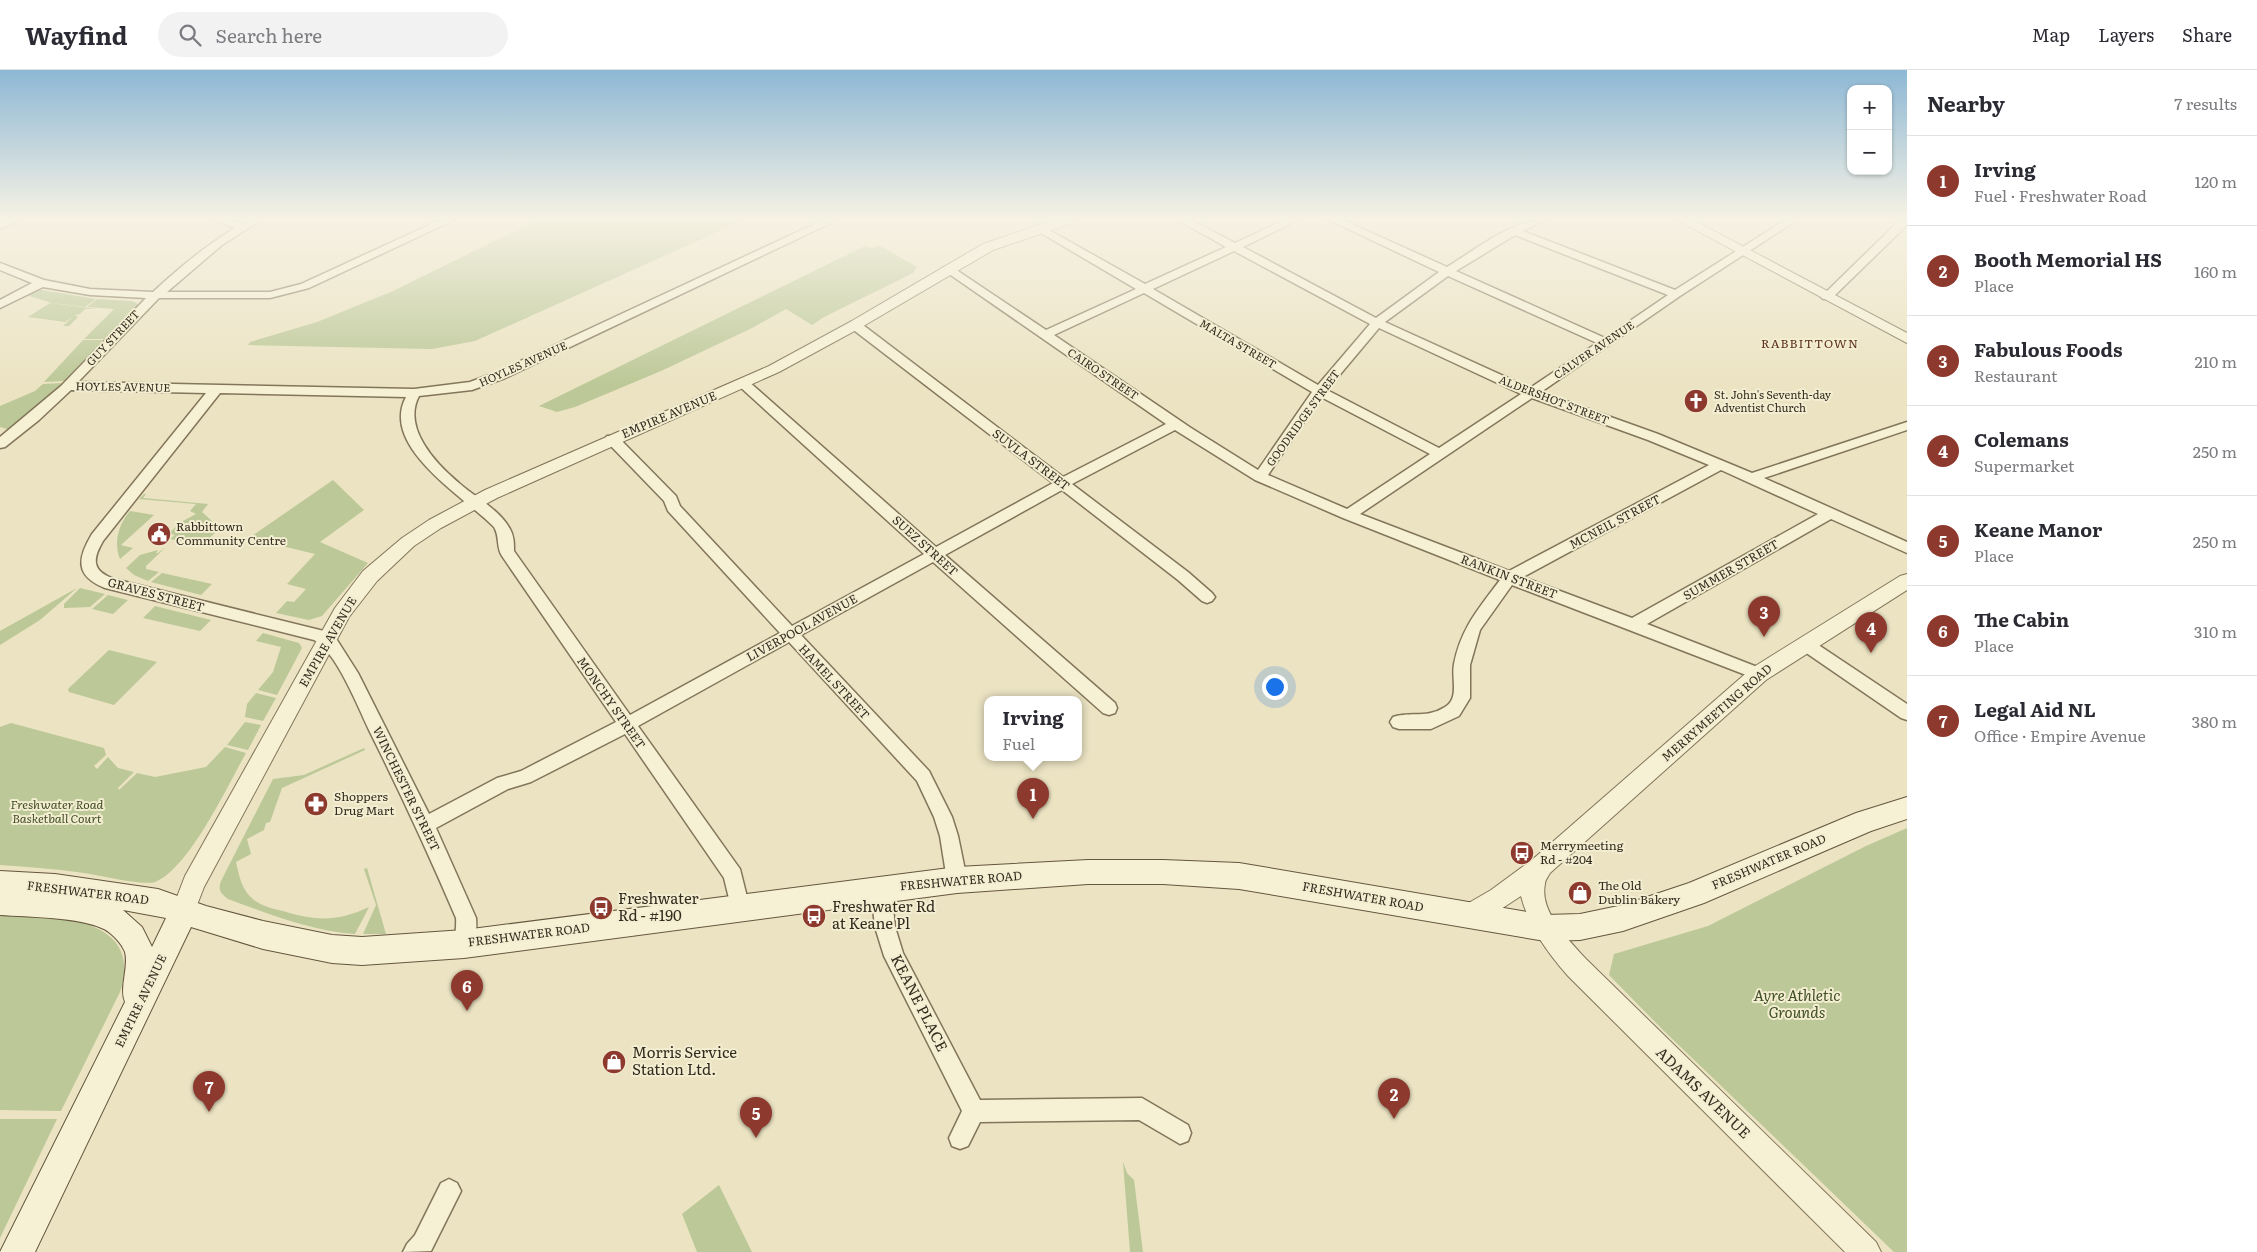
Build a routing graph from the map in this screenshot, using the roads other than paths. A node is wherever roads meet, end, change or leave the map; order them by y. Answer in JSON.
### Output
{"nodes":[{"id":1,"x":22,"y":275,"type":"edge"},
{"id":2,"x":177,"y":275,"type":"edge"},
{"id":3,"x":327,"y":275,"type":"edge"},
{"id":4,"x":714,"y":275,"type":"edge"},
{"id":5,"x":938,"y":275,"type":"edge"},
{"id":6,"x":957,"y":275,"type":"edge"},
{"id":7,"x":1120,"y":275,"type":"edge"},
{"id":8,"x":1173,"y":275,"type":"edge"},
{"id":9,"x":1286,"y":275,"type":"edge"},
{"id":10,"x":1442,"y":275,"type":"edge"},
{"id":11,"x":1453,"y":275,"type":"edge"},
{"id":12,"x":1628,"y":275,"type":"edge"},
{"id":13,"x":1706,"y":275,"type":"edge"},
{"id":14,"x":1786,"y":275,"type":"edge"},
{"id":15,"x":1849,"y":275,"type":"edge"},
{"id":16,"x":41,"y":283,"type":"junction"},
{"id":17,"x":1144,"y":289,"type":"junction"},
{"id":18,"x":1676,"y":294,"type":"junction"},
{"id":19,"x":155,"y":295,"type":"junction"},
{"id":20,"x":1827,"y":297,"type":"junction"},
{"id":21,"x":0,"y":305,"type":"edge"},
{"id":22,"x":1377,"y":323,"type":"junction"},
{"id":23,"x":855,"y":325,"type":"junction"},
{"id":24,"x":1045,"y":335,"type":"junction"},
{"id":25,"x":1907,"y":339,"type":"edge"},
{"id":26,"x":1606,"y":343,"type":"junction"},
{"id":27,"x":743,"y":383,"type":"junction"},
{"id":28,"x":68,"y":386,"type":"junction"},
{"id":29,"x":216,"y":389,"type":"junction"},
{"id":30,"x":1319,"y":391,"type":"junction"},
{"id":31,"x":414,"y":393,"type":"junction"},
{"id":32,"x":1530,"y":393,"type":"junction"},
{"id":33,"x":1176,"y":424,"type":"junction"},
{"id":34,"x":1907,"y":426,"type":"edge"},
{"id":35,"x":612,"y":440,"type":"junction"},
{"id":36,"x":0,"y":444,"type":"edge"},
{"id":37,"x":1440,"y":454,"type":"junction"},
{"id":38,"x":1720,"y":465,"type":"junction"},
{"id":39,"x":1260,"y":477,"type":"junction"},
{"id":40,"x":1751,"y":478,"type":"junction"},
{"id":41,"x":1062,"y":484,"type":"junction"},
{"id":42,"x":475,"y":502,"type":"junction"},
{"id":43,"x":1348,"y":514,"type":"junction"},
{"id":44,"x":1829,"y":514,"type":"junction"},
{"id":45,"x":1907,"y":548,"type":"edge"},
{"id":46,"x":935,"y":555,"type":"junction"},
{"id":47,"x":1509,"y":578,"type":"junction"},
{"id":48,"x":1907,"y":581,"type":"edge"},
{"id":49,"x":1207,"y":597,"type":"dead end"},
{"id":50,"x":1633,"y":625,"type":"junction"},
{"id":51,"x":790,"y":634,"type":"junction"},
{"id":52,"x":327,"y":639,"type":"junction"},
{"id":53,"x":1805,"y":644,"type":"junction"},
{"id":54,"x":1759,"y":674,"type":"junction"},
{"id":55,"x":1109,"y":708,"type":"dead end"},
{"id":56,"x":1907,"y":713,"type":"edge"},
{"id":57,"x":1399,"y":722,"type":"dead end"},
{"id":58,"x":626,"y":725,"type":"junction"},
{"id":59,"x":1907,"y":808,"type":"edge"},
{"id":60,"x":425,"y":825,"type":"junction"},
{"id":61,"x":1542,"y":866,"type":"junction"},
{"id":62,"x":957,"y":880,"type":"junction"},
{"id":63,"x":0,"y":884,"type":"edge"},
{"id":64,"x":881,"y":889,"type":"junction"},
{"id":65,"x":0,"y":902,"type":"edge"},
{"id":66,"x":740,"y":909,"type":"junction"},
{"id":67,"x":184,"y":910,"type":"junction"},
{"id":68,"x":1470,"y":916,"type":"junction"},
{"id":69,"x":1545,"y":928,"type":"junction"},
{"id":70,"x":464,"y":944,"type":"junction"},
{"id":71,"x":138,"y":1007,"type":"junction"},
{"id":72,"x":974,"y":1111,"type":"junction"},
{"id":73,"x":1180,"y":1134,"type":"dead end"},
{"id":74,"x":960,"y":1138,"type":"dead end"},
{"id":75,"x":449,"y":1191,"type":"dead end"},
{"id":76,"x":17,"y":1252,"type":"edge"},
{"id":77,"x":414,"y":1252,"type":"edge"},
{"id":78,"x":1866,"y":1252,"type":"edge"}],
"edges":[{"from":1,"to":16,"type":"street"},
{"from":2,"to":19,"type":"street","name":"GUY STREET"},
{"from":3,"to":19,"type":"street"},
{"from":4,"to":31,"type":"street","name":"HOYLES AVENUE"},
{"from":5,"to":23,"type":"street","name":"EMPIRE AVENUE"},
{"from":6,"to":24,"type":"street","name":"CAIRO STREET"},
{"from":7,"to":17,"type":"street","name":"MALTA STREET"},
{"from":8,"to":17,"type":"street"},
{"from":9,"to":22,"type":"street","name":"ALDERSHOT STREET"},
{"from":10,"to":22,"type":"street","name":"GOODRIDGE STREET"},
{"from":11,"to":26,"type":"street"},
{"from":12,"to":18,"type":"street"},
{"from":13,"to":18,"type":"street","name":"CALVER AVENUE"},
{"from":14,"to":20,"type":"street"},
{"from":15,"to":20,"type":"street"},
{"from":16,"to":19,"type":"street"},
{"from":16,"to":21,"type":"street"},
{"from":17,"to":24,"type":"street"},
{"from":17,"to":30,"type":"street","name":"MALTA STREET"},
{"from":18,"to":26,"type":"street","name":"CALVER AVENUE"},
{"from":19,"to":28,"type":"street","name":"GUY STREET"},
{"from":20,"to":25,"type":"street"},
{"from":22,"to":30,"type":"street","name":"GOODRIDGE STREET"},
{"from":22,"to":32,"type":"street","name":"ALDERSHOT STREET"},
{"from":23,"to":27,"type":"street","name":"EMPIRE AVENUE"},
{"from":23,"to":41,"type":"street","name":"SUVLA STREET"},
{"from":24,"to":33,"type":"street","name":"CAIRO STREET"},
{"from":26,"to":32,"type":"street","name":"CALVER AVENUE"},
{"from":27,"to":35,"type":"street","name":"EMPIRE AVENUE"},
{"from":27,"to":46,"type":"street","name":"SUEZ STREET"},
{"from":28,"to":29,"type":"street","name":"HOYLES AVENUE"},
{"from":28,"to":36,"type":"street","name":"GUY STREET"},
{"from":29,"to":31,"type":"street","name":"HOYLES AVENUE"},
{"from":29,"to":52,"type":"street","name":"GRAVES STREET"},
{"from":30,"to":37,"type":"street","name":"MALTA STREET"},
{"from":30,"to":39,"type":"street","name":"GOODRIDGE STREET"},
{"from":31,"to":42,"type":"street","name":"MONCHY STREET"},
{"from":32,"to":37,"type":"street","name":"CALVER AVENUE"},
{"from":32,"to":38,"type":"street","name":"ALDERSHOT STREET"},
{"from":33,"to":39,"type":"street","name":"CAIRO STREET"},
{"from":33,"to":41,"type":"street","name":"LIVERPOOL AVENUE"},
{"from":34,"to":40,"type":"street"},
{"from":35,"to":42,"type":"street","name":"EMPIRE AVENUE"},
{"from":35,"to":51,"type":"street","name":"HAMEL STREET"},
{"from":37,"to":43,"type":"street","name":"CALVER AVENUE"},
{"from":38,"to":40,"type":"street","name":"ALDERSHOT STREET"},
{"from":38,"to":47,"type":"street","name":"MCNEIL STREET"},
{"from":39,"to":43,"type":"street","name":"RANKIN STREET"},
{"from":40,"to":44,"type":"street","name":"ALDERSHOT STREET"},
{"from":41,"to":46,"type":"street","name":"LIVERPOOL AVENUE"},
{"from":41,"to":49,"type":"street","name":"SUVLA STREET"},
{"from":42,"to":52,"type":"street","name":"EMPIRE AVENUE"},
{"from":42,"to":58,"type":"street","name":"MONCHY STREET"},
{"from":43,"to":47,"type":"street","name":"RANKIN STREET"},
{"from":44,"to":45,"type":"street","name":"ALDERSHOT STREET"},
{"from":44,"to":50,"type":"street","name":"SUMMER STREET"},
{"from":46,"to":51,"type":"street","name":"LIVERPOOL AVENUE"},
{"from":46,"to":55,"type":"street","name":"SUEZ STREET"},
{"from":47,"to":50,"type":"street","name":"RANKIN STREET"},
{"from":47,"to":57,"type":"street"},
{"from":48,"to":53,"type":"street","name":"MERRYMEETING ROAD"},
{"from":50,"to":54,"type":"street","name":"RANKIN STREET"},
{"from":51,"to":58,"type":"street","name":"LIVERPOOL AVENUE"},
{"from":51,"to":62,"type":"street","name":"HAMEL STREET"},
{"from":52,"to":60,"type":"street","name":"WINCHESTER STREET"},
{"from":52,"to":67,"type":"street","name":"EMPIRE AVENUE"},
{"from":53,"to":54,"type":"street","name":"MERRYMEETING ROAD"},
{"from":53,"to":56,"type":"street"},
{"from":54,"to":61,"type":"street","name":"MERRYMEETING ROAD"},
{"from":58,"to":60,"type":"street","name":"LIVERPOOL AVENUE"},
{"from":58,"to":66,"type":"street","name":"MONCHY STREET"},
{"from":59,"to":69,"type":"main road","name":"FRESHWATER ROAD"},
{"from":60,"to":70,"type":"street","name":"WINCHESTER STREET"},
{"from":61,"to":68,"type":"street","name":"MERRYMEETING ROAD"},
{"from":61,"to":69,"type":"street","name":"MERRYMEETING ROAD"},
{"from":62,"to":64,"type":"main road","name":"FRESHWATER ROAD"},
{"from":62,"to":68,"type":"main road","name":"FRESHWATER ROAD"},
{"from":63,"to":67,"type":"main road","name":"FRESHWATER ROAD"},
{"from":64,"to":66,"type":"main road","name":"FRESHWATER ROAD"},
{"from":64,"to":72,"type":"street","name":"KEANE PLACE"},
{"from":65,"to":71,"type":"main road"},
{"from":66,"to":70,"type":"main road","name":"FRESHWATER ROAD"},
{"from":67,"to":70,"type":"main road","name":"FRESHWATER ROAD"},
{"from":67,"to":71,"type":"main road","name":"EMPIRE AVENUE"},
{"from":68,"to":69,"type":"main road","name":"FRESHWATER ROAD"},
{"from":69,"to":78,"type":"street","name":"ADAMS AVENUE"},
{"from":71,"to":76,"type":"main road","name":"EMPIRE AVENUE"},
{"from":72,"to":73,"type":"street"},
{"from":72,"to":74,"type":"street"},
{"from":75,"to":77,"type":"street"}]}
